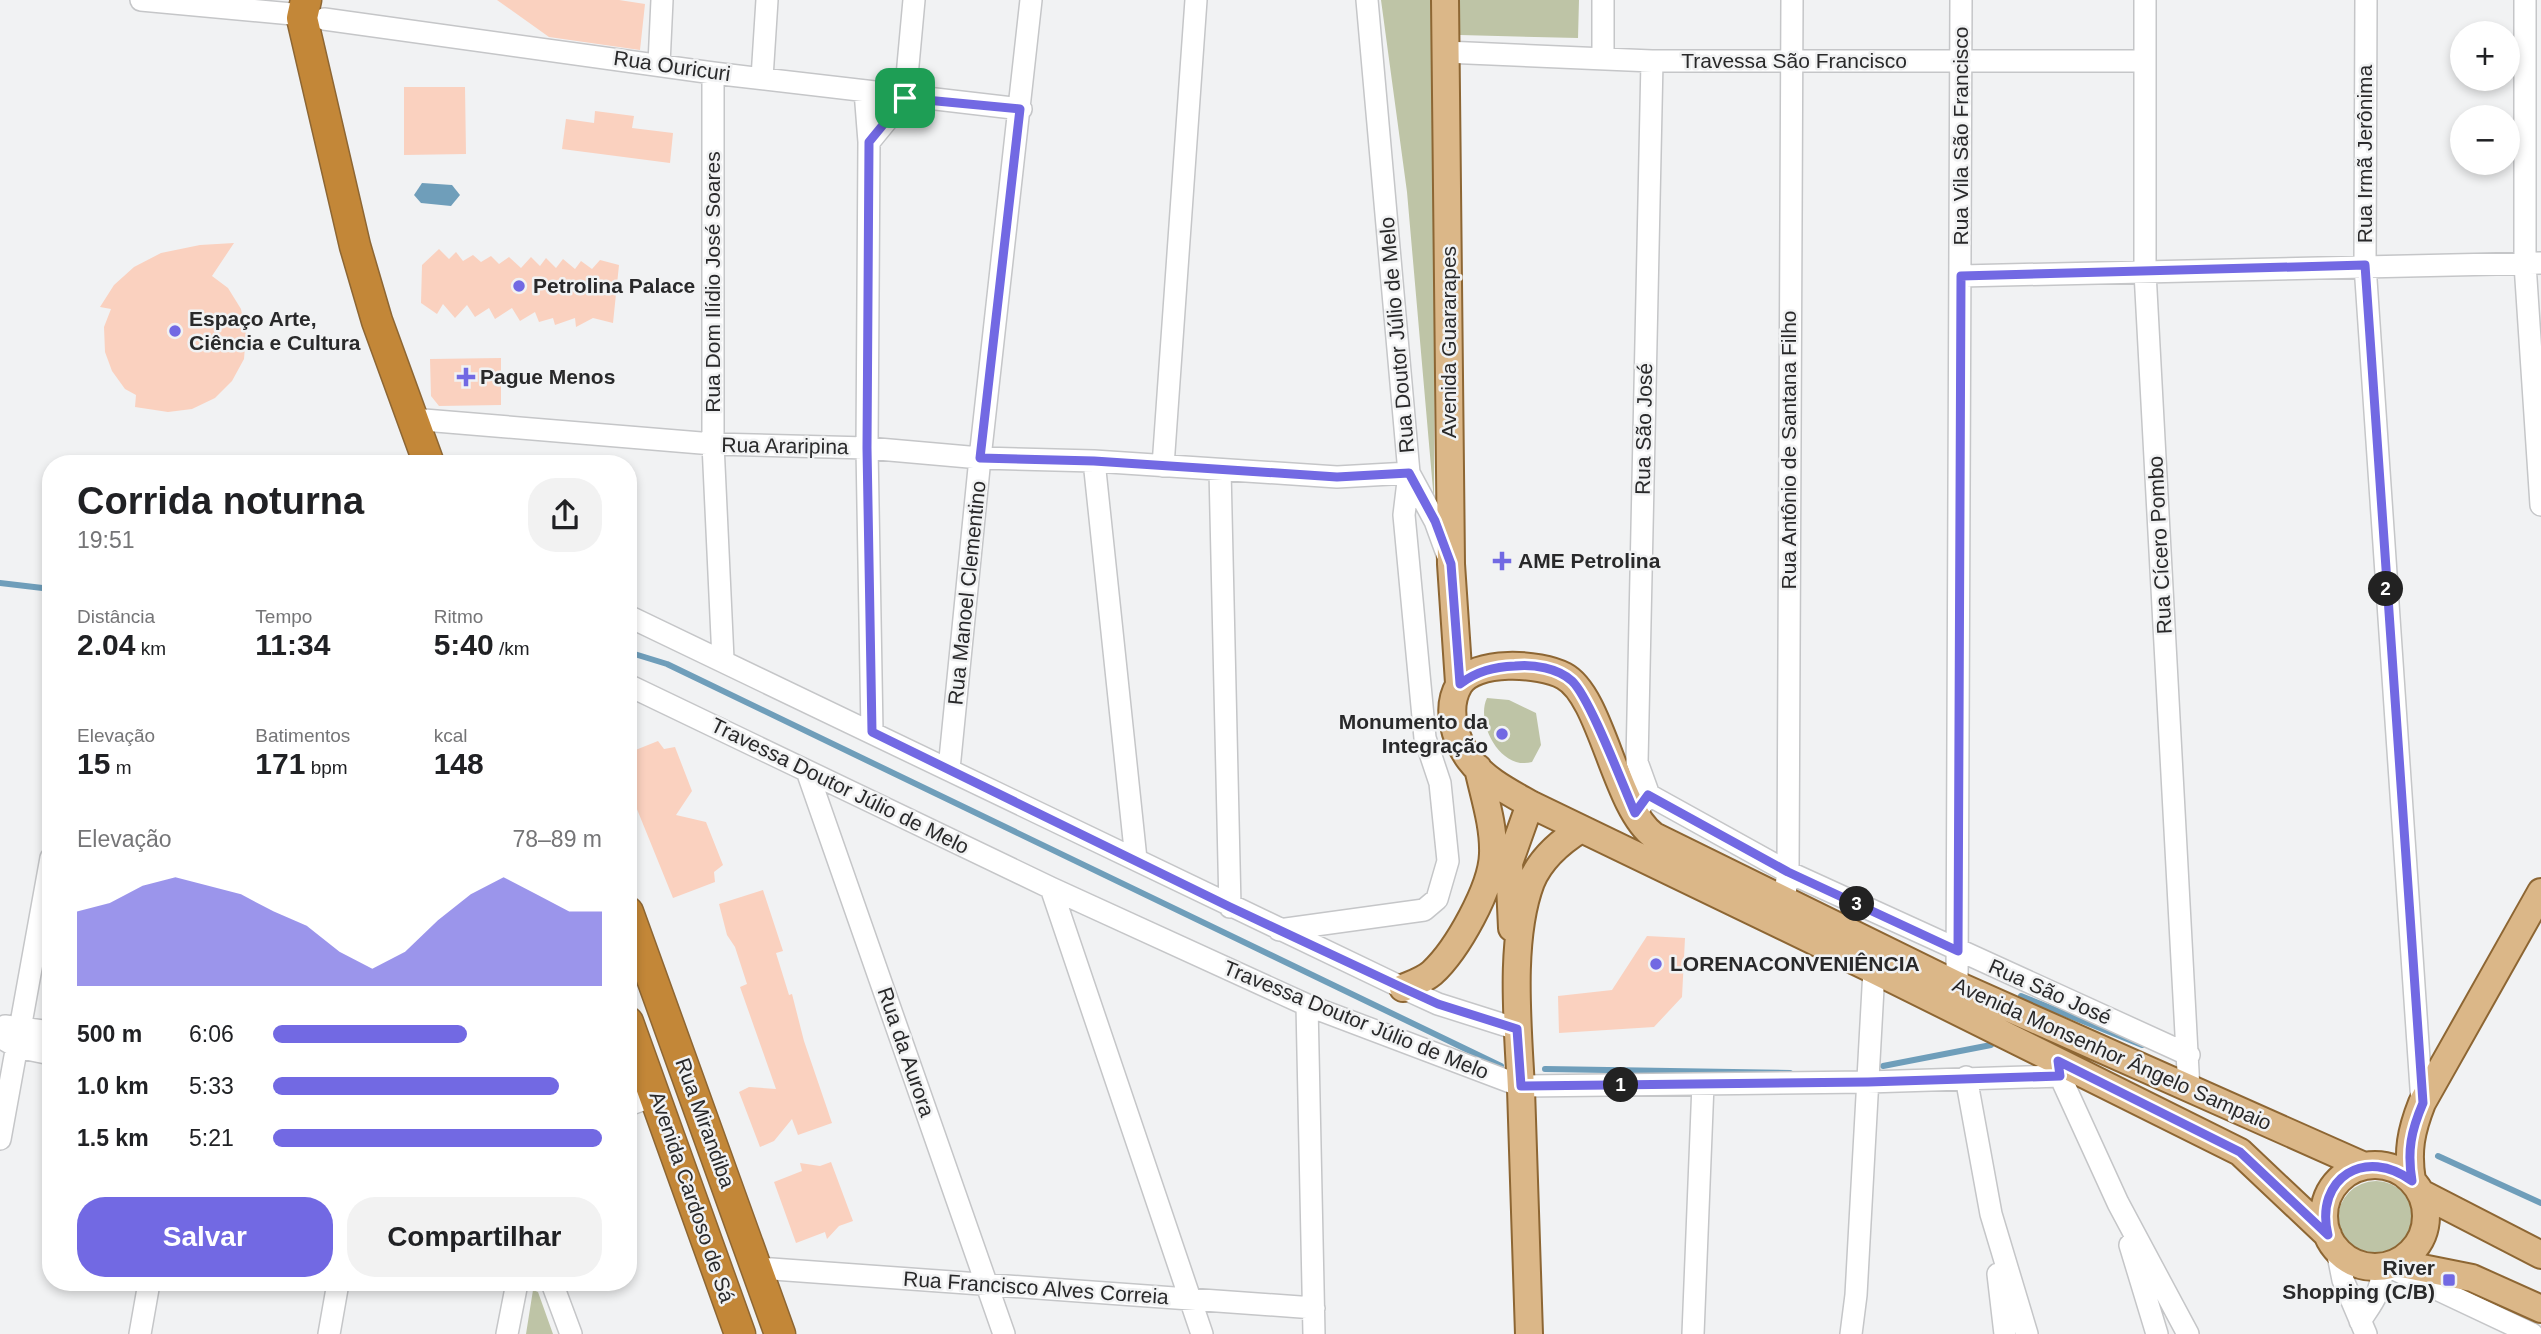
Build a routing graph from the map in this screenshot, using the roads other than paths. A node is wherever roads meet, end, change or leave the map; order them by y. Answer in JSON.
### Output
{"nodes":[{"id":1,"x":141,"y":0,"type":"edge"},
{"id":2,"x":662,"y":0,"type":"edge"},
{"id":3,"x":767,"y":0,"type":"edge"},
{"id":4,"x":914,"y":0,"type":"edge"},
{"id":5,"x":1031,"y":0,"type":"edge"},
{"id":6,"x":1196,"y":0,"type":"edge"},
{"id":7,"x":1367,"y":0,"type":"edge"},
{"id":8,"x":1445,"y":0,"type":"edge"},
{"id":9,"x":1603,"y":0,"type":"edge"},
{"id":10,"x":1792,"y":0,"type":"edge"},
{"id":11,"x":1961,"y":0,"type":"edge"},
{"id":12,"x":2145,"y":0,"type":"edge"},
{"id":13,"x":2366,"y":0,"type":"edge"},
{"id":14,"x":2525,"y":0,"type":"edge"},
{"id":15,"x":314,"y":14,"type":"edge"},
{"id":16,"x":1445,"y":52,"type":"junction"},
{"id":17,"x":1603,"y":58,"type":"junction"},
{"id":18,"x":1791,"y":60,"type":"junction"},
{"id":19,"x":1652,"y":61,"type":"junction"},
{"id":20,"x":1962,"y":61,"type":"junction"},
{"id":21,"x":2143,"y":61,"type":"junction"},
{"id":22,"x":659,"y":64,"type":"junction"},
{"id":23,"x":713,"y":73,"type":"junction"},
{"id":24,"x":762,"y":78,"type":"junction"},
{"id":25,"x":864,"y":91,"type":"junction"},
{"id":26,"x":905,"y":98,"type":"junction"},
{"id":27,"x":1020,"y":109,"type":"junction"},
{"id":28,"x":869,"y":142,"type":"junction"},
{"id":29,"x":2533,"y":264,"type":"edge"},
{"id":30,"x":2365,"y":265,"type":"junction"},
{"id":31,"x":2145,"y":272,"type":"junction"},
{"id":32,"x":1961,"y":276,"type":"junction"},
{"id":33,"x":412,"y":419,"type":"junction"},
{"id":34,"x":713,"y":444,"type":"junction"},
{"id":35,"x":867,"y":448,"type":"junction"},
{"id":36,"x":426,"y":455,"type":"edge"},
{"id":37,"x":980,"y":458,"type":"junction"},
{"id":38,"x":1094,"y":461,"type":"junction"},
{"id":39,"x":1163,"y":466,"type":"junction"},
{"id":40,"x":1220,"y":470,"type":"junction"},
{"id":41,"x":1409,"y":473,"type":"junction"},
{"id":42,"x":2541,"y":505,"type":"edge"},
{"id":43,"x":1451,"y":564,"type":"junction"},
{"id":44,"x":637,"y":620,"type":"edge"},
{"id":45,"x":723,"y":659,"type":"junction"},
{"id":46,"x":1460,"y":684,"type":"junction"},
{"id":47,"x":637,"y":689,"type":"edge"},
{"id":48,"x":872,"y":732,"type":"junction"},
{"id":49,"x":1478,"y":768,"type":"junction"},
{"id":50,"x":949,"y":769,"type":"junction"},
{"id":51,"x":807,"y":771,"type":"junction"},
{"id":52,"x":1530,"y":804,"type":"junction"},
{"id":53,"x":1642,"y":804,"type":"junction"},
{"id":54,"x":1581,"y":829,"type":"junction"},
{"id":55,"x":1136,"y":859,"type":"junction"},
{"id":56,"x":1788,"y":872,"type":"junction"},
{"id":57,"x":1051,"y":888,"type":"junction"},
{"id":58,"x":2541,"y":892,"type":"edge"},
{"id":59,"x":42,"y":896,"type":"edge"},
{"id":60,"x":1784,"y":900,"type":"junction"},
{"id":61,"x":1230,"y":907,"type":"junction"},
{"id":62,"x":1279,"y":930,"type":"junction"},
{"id":63,"x":637,"y":937,"type":"edge"},
{"id":64,"x":1958,"y":951,"type":"junction"},
{"id":65,"x":1874,"y":970,"type":"junction"},
{"id":66,"x":1518,"y":981,"type":"junction"},
{"id":67,"x":1957,"y":985,"type":"junction"},
{"id":68,"x":1403,"y":988,"type":"junction"},
{"id":69,"x":1307,"y":1005,"type":"junction"},
{"id":70,"x":1517,"y":1029,"type":"junction"},
{"id":71,"x":42,"y":1032,"type":"edge"},
{"id":72,"x":9,"y":1034,"type":"edge"},
{"id":73,"x":42,"y":1050,"type":"edge"},
{"id":74,"x":2189,"y":1055,"type":"junction"},
{"id":75,"x":2059,"y":1068,"type":"junction"},
{"id":76,"x":637,"y":1070,"type":"edge"},
{"id":77,"x":1966,"y":1077,"type":"junction"},
{"id":78,"x":1868,"y":1082,"type":"junction"},
{"id":79,"x":1703,"y":1084,"type":"junction"},
{"id":80,"x":1521,"y":1086,"type":"junction"},
{"id":81,"x":640,"y":1088,"type":"edge"},
{"id":82,"x":2189,"y":1090,"type":"junction"},
{"id":83,"x":2423,"y":1103,"type":"junction"},
{"id":84,"x":0,"y":1139,"type":"edge"},
{"id":85,"x":2364,"y":1166,"type":"junction"},
{"id":86,"x":2416,"y":1187,"type":"junction"},
{"id":87,"x":2118,"y":1203,"type":"junction"},
{"id":88,"x":1991,"y":1214,"type":"junction"},
{"id":89,"x":2332,"y":1243,"type":"junction"},
{"id":90,"x":2541,"y":1255,"type":"edge"},
{"id":91,"x":2388,"y":1265,"type":"junction"},
{"id":92,"x":758,"y":1268,"type":"junction"},
{"id":93,"x":988,"y":1286,"type":"junction"},
{"id":94,"x":148,"y":1291,"type":"edge"},
{"id":95,"x":336,"y":1291,"type":"edge"},
{"id":96,"x":515,"y":1291,"type":"edge"},
{"id":97,"x":554,"y":1291,"type":"edge"},
{"id":98,"x":1856,"y":1295,"type":"junction"},
{"id":99,"x":1189,"y":1298,"type":"junction"},
{"id":100,"x":1314,"y":1308,"type":"junction"},
{"id":101,"x":2541,"y":1309,"type":"edge"},
{"id":102,"x":2363,"y":1327,"type":"edge"},
{"id":103,"x":140,"y":1334,"type":"edge"},
{"id":104,"x":328,"y":1334,"type":"edge"},
{"id":105,"x":507,"y":1334,"type":"edge"},
{"id":106,"x":571,"y":1334,"type":"edge"},
{"id":107,"x":740,"y":1334,"type":"edge"},
{"id":108,"x":780,"y":1334,"type":"edge"},
{"id":109,"x":1004,"y":1334,"type":"edge"},
{"id":110,"x":1202,"y":1334,"type":"edge"},
{"id":111,"x":1314,"y":1334,"type":"edge"},
{"id":112,"x":1529,"y":1334,"type":"edge"},
{"id":113,"x":1693,"y":1334,"type":"edge"},
{"id":114,"x":1851,"y":1334,"type":"edge"},
{"id":115,"x":1857,"y":1334,"type":"edge"},
{"id":116,"x":2005,"y":1334,"type":"edge"},
{"id":117,"x":2027,"y":1334,"type":"edge"},
{"id":118,"x":2157,"y":1334,"type":"edge"},
{"id":119,"x":2188,"y":1334,"type":"edge"},
{"id":120,"x":2532,"y":1334,"type":"edge"}],
"edges":[{"from":1,"to":15,"type":"street","name":"Rua Ouricuri"},
{"from":2,"to":22,"type":"street"},
{"from":3,"to":24,"type":"street"},
{"from":4,"to":26,"type":"street"},
{"from":5,"to":27,"type":"street","name":"Rua Manoel Clementino"},
{"from":6,"to":39,"type":"street"},
{"from":7,"to":41,"type":"street","name":"Rua Doutor Júlio de Melo"},
{"from":8,"to":16,"type":"main road","name":"Avenida Guararapes"},
{"from":9,"to":17,"type":"street"},
{"from":10,"to":18,"type":"street","name":"Rua Antônio de Santana Filho"},
{"from":11,"to":20,"type":"street","name":"Rua Vila São Francisco"},
{"from":12,"to":21,"type":"street","name":"Rua Cícero Pombo"},
{"from":13,"to":30,"type":"street","name":"Rua Irmã Jerônima"},
{"from":14,"to":29,"type":"street"},
{"from":15,"to":22,"type":"street","name":"Rua Ouricuri"},
{"from":15,"to":33,"type":"highway"},
{"from":16,"to":17,"type":"street","name":"Travessa São Francisco"},
{"from":16,"to":43,"type":"main road","name":"Avenida Guararapes"},
{"from":17,"to":19,"type":"street","name":"Travessa São Francisco"},
{"from":18,"to":19,"type":"street","name":"Travessa São Francisco"},
{"from":18,"to":20,"type":"street","name":"Travessa São Francisco"},
{"from":18,"to":56,"type":"street","name":"Rua Antônio de Santana Filho"},
{"from":19,"to":53,"type":"street","name":"Rua São José"},
{"from":20,"to":21,"type":"street","name":"Travessa São Francisco"},
{"from":20,"to":32,"type":"street","name":"Rua Vila São Francisco"},
{"from":21,"to":31,"type":"street","name":"Rua Cícero Pombo"},
{"from":22,"to":23,"type":"street","name":"Rua Ouricuri"},
{"from":23,"to":24,"type":"street","name":"Rua Ouricuri"},
{"from":23,"to":34,"type":"street","name":"Rua Dom Ilídio José Soares"},
{"from":24,"to":25,"type":"street","name":"Rua Ouricuri"},
{"from":25,"to":26,"type":"street","name":"Rua Ouricuri"},
{"from":25,"to":28,"type":"street"},
{"from":26,"to":27,"type":"street","name":"Rua Ouricuri"},
{"from":26,"to":28,"type":"street"},
{"from":27,"to":37,"type":"street","name":"Rua Manoel Clementino"},
{"from":28,"to":35,"type":"street"},
{"from":29,"to":30,"type":"street"},
{"from":29,"to":42,"type":"street"},
{"from":30,"to":31,"type":"street"},
{"from":30,"to":83,"type":"street","name":"Rua Irmã Jerônima"},
{"from":31,"to":32,"type":"street"},
{"from":31,"to":74,"type":"street","name":"Rua Cícero Pombo"},
{"from":32,"to":64,"type":"street","name":"Rua Vila São Francisco"},
{"from":33,"to":34,"type":"street","name":"Rua Araripina"},
{"from":33,"to":36,"type":"highway"},
{"from":34,"to":35,"type":"street","name":"Rua Araripina"},
{"from":34,"to":45,"type":"street","name":"Rua Dom Ilídio José Soares"},
{"from":35,"to":37,"type":"street","name":"Rua Araripina"},
{"from":35,"to":48,"type":"street"},
{"from":37,"to":38,"type":"street","name":"Rua Araripina"},
{"from":37,"to":50,"type":"street","name":"Rua Manoel Clementino"},
{"from":38,"to":39,"type":"street","name":"Rua Araripina"},
{"from":38,"to":55,"type":"street"},
{"from":39,"to":40,"type":"street","name":"Rua Araripina"},
{"from":40,"to":41,"type":"street","name":"Rua Araripina"},
{"from":40,"to":61,"type":"street"},
{"from":41,"to":43,"type":"street"},
{"from":41,"to":62,"type":"street","name":"Rua Doutor Júlio de Melo"},
{"from":43,"to":46,"type":"main road","name":"Avenida Guararapes"},
{"from":44,"to":45,"type":"street"},
{"from":45,"to":48,"type":"street"},
{"from":46,"to":49,"type":"main road","name":"Avenida Guararapes"},
{"from":46,"to":53,"type":"main road","name":"Avenida Monsenhor Ângelo Sampaio"},
{"from":47,"to":51,"type":"street","name":"Travessa Doutor Júlio de Melo"},
{"from":48,"to":50,"type":"street"},
{"from":49,"to":52,"type":"main road","name":"Avenida Monsenhor Ângelo Sampaio"},
{"from":49,"to":68,"type":"main road"},
{"from":50,"to":55,"type":"street"},
{"from":51,"to":57,"type":"street","name":"Travessa Doutor Júlio de Melo"},
{"from":51,"to":93,"type":"street","name":"Rua da Aurora"},
{"from":52,"to":54,"type":"main road","name":"Avenida Monsenhor Ângelo Sampaio"},
{"from":52,"to":66,"type":"main road"},
{"from":53,"to":56,"type":"street","name":"Rua São José"},
{"from":53,"to":60,"type":"main road","name":"Avenida Monsenhor Ângelo Sampaio"},
{"from":54,"to":65,"type":"main road","name":"Avenida Monsenhor Ângelo Sampaio"},
{"from":54,"to":66,"type":"main road"},
{"from":55,"to":61,"type":"street"},
{"from":56,"to":60,"type":"street","name":"Rua Antônio de Santana Filho"},
{"from":56,"to":64,"type":"street","name":"Rua São José"},
{"from":57,"to":69,"type":"street","name":"Travessa Doutor Júlio de Melo"},
{"from":57,"to":99,"type":"street"},
{"from":58,"to":83,"type":"main road"},
{"from":59,"to":72,"type":"street"},
{"from":60,"to":67,"type":"main road","name":"Avenida Monsenhor Ângelo Sampaio"},
{"from":61,"to":62,"type":"street"},
{"from":62,"to":68,"type":"street"},
{"from":63,"to":92,"type":"highway","name":"Rua Mirandiba"},
{"from":64,"to":67,"type":"street","name":"Rua Vila São Francisco"},
{"from":64,"to":74,"type":"street","name":"Rua São José"},
{"from":65,"to":75,"type":"main road","name":"Avenida Monsenhor Ângelo Sampaio"},
{"from":65,"to":78,"type":"street"},
{"from":66,"to":70,"type":"main road"},
{"from":67,"to":82,"type":"main road","name":"Avenida Monsenhor Ângelo Sampaio"},
{"from":68,"to":70,"type":"street"},
{"from":69,"to":80,"type":"street","name":"Travessa Doutor Júlio de Melo"},
{"from":69,"to":100,"type":"street"},
{"from":70,"to":80,"type":"main road"},
{"from":71,"to":72,"type":"street"},
{"from":72,"to":73,"type":"street"},
{"from":72,"to":84,"type":"street"},
{"from":74,"to":82,"type":"street","name":"Rua Cícero Pombo"},
{"from":75,"to":77,"type":"street","name":"Travessa Doutor Júlio de Melo"},
{"from":75,"to":87,"type":"street"},
{"from":75,"to":89,"type":"main road","name":"Avenida Monsenhor Ângelo Sampaio"},
{"from":76,"to":81,"type":"highway","name":"Avenida Cardoso de Sá"},
{"from":77,"to":78,"type":"street","name":"Travessa Doutor Júlio de Melo"},
{"from":77,"to":88,"type":"street"},
{"from":78,"to":79,"type":"street","name":"Travessa Doutor Júlio de Melo"},
{"from":78,"to":98,"type":"street"},
{"from":79,"to":80,"type":"street","name":"Travessa Doutor Júlio de Melo"},
{"from":79,"to":113,"type":"street"},
{"from":80,"to":112,"type":"main road"},
{"from":81,"to":107,"type":"highway","name":"Avenida Cardoso de Sá"},
{"from":82,"to":85,"type":"main road","name":"Avenida Monsenhor Ângelo Sampaio"},
{"from":83,"to":86,"type":"main road"},
{"from":85,"to":86,"type":"main road"},
{"from":85,"to":89,"type":"main road"},
{"from":86,"to":90,"type":"main road"},
{"from":86,"to":91,"type":"main road"},
{"from":87,"to":118,"type":"street"},
{"from":87,"to":119,"type":"street"},
{"from":88,"to":116,"type":"street"},
{"from":88,"to":117,"type":"street"},
{"from":89,"to":91,"type":"main road"},
{"from":89,"to":102,"type":"street"},
{"from":91,"to":101,"type":"main road"},
{"from":91,"to":102,"type":"street"},
{"from":91,"to":120,"type":"street"},
{"from":92,"to":93,"type":"street","name":"Rua Francisco Alves Correia"},
{"from":92,"to":108,"type":"highway","name":"Rua Mirandiba"},
{"from":93,"to":99,"type":"street","name":"Rua Francisco Alves Correia"},
{"from":93,"to":109,"type":"street","name":"Rua da Aurora"},
{"from":94,"to":103,"type":"street"},
{"from":95,"to":104,"type":"street"},
{"from":96,"to":105,"type":"street"},
{"from":97,"to":106,"type":"street"},
{"from":98,"to":114,"type":"street"},
{"from":98,"to":115,"type":"street"},
{"from":99,"to":100,"type":"street","name":"Rua Francisco Alves Correia"},
{"from":99,"to":110,"type":"street"},
{"from":100,"to":111,"type":"street"}]}
